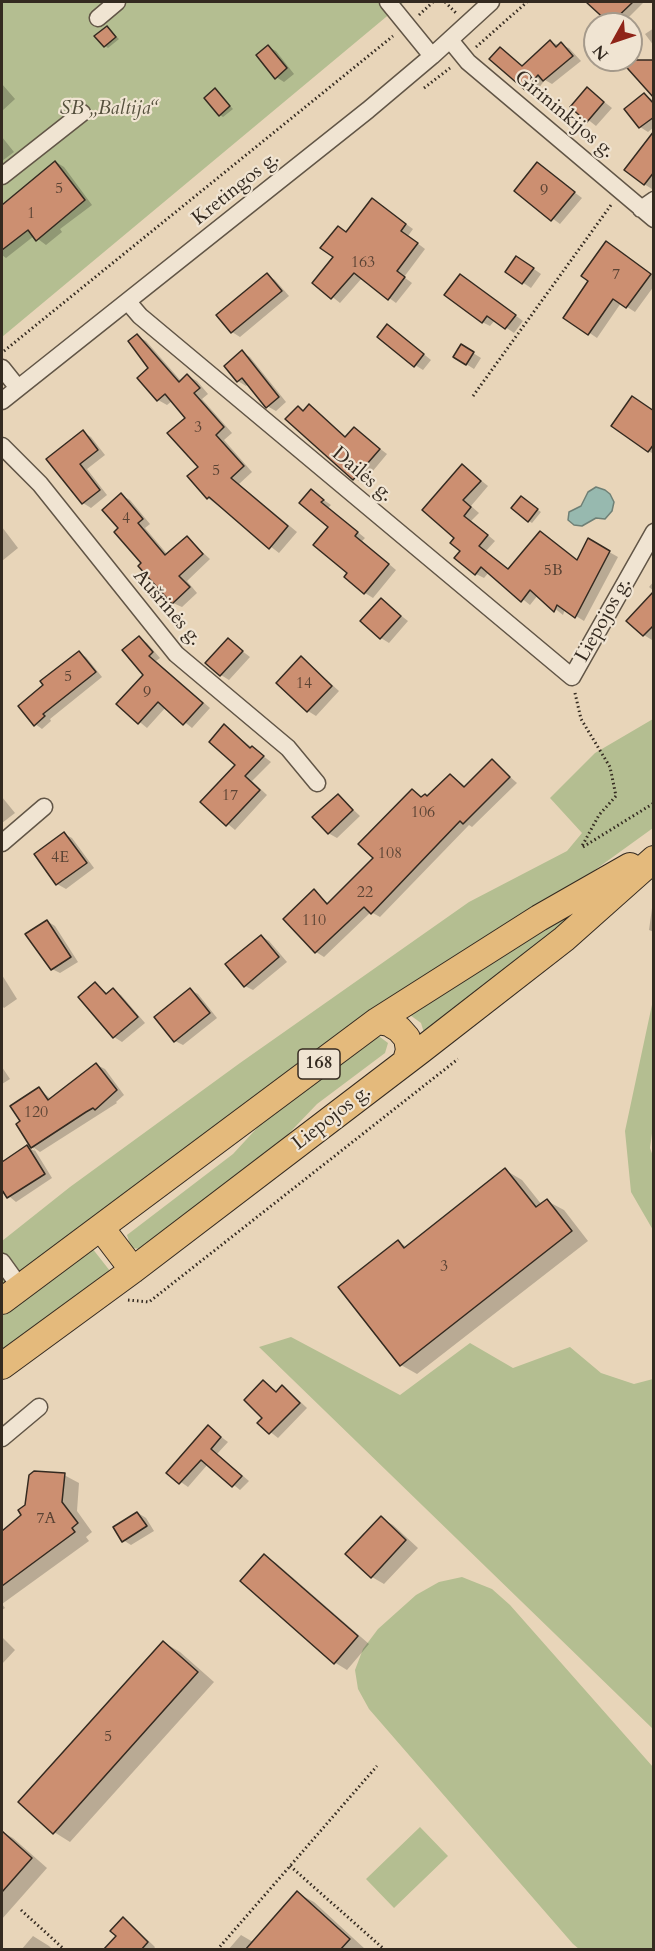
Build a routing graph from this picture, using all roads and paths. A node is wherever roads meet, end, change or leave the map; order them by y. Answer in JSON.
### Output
{"nodes":[{"id":1,"x":117,"y":2,"type":"edge"},
{"id":2,"x":388,"y":2,"type":"edge"},
{"id":3,"x":433,"y":2,"type":"edge"},
{"id":4,"x":490,"y":2,"type":"edge"},
{"id":5,"x":98,"y":18,"type":"dead end"},
{"id":6,"x":406,"y":26,"type":"junction"},
{"id":7,"x":450,"y":40,"type":"junction"},
{"id":8,"x":432,"y":56,"type":"junction"},
{"id":9,"x":82,"y":113,"type":"dead end"},
{"id":10,"x":2,"y":176,"type":"edge"},
{"id":11,"x":621,"y":192,"type":"junction"},
{"id":12,"x":650,"y":209,"type":"edge"},
{"id":13,"x":128,"y":302,"type":"junction"},
{"id":14,"x":2,"y":353,"type":"edge"},
{"id":15,"x":2,"y":368,"type":"edge"},
{"id":16,"x":18,"y":388,"type":"junction"},
{"id":17,"x":473,"y":396,"type":"dead end"},
{"id":18,"x":2,"y":401,"type":"edge"},
{"id":19,"x":2,"y":446,"type":"edge"},
{"id":20,"x":654,"y":532,"type":"edge"},
{"id":21,"x":572,"y":677,"type":"junction"},
{"id":22,"x":317,"y":783,"type":"dead end"},
{"id":23,"x":654,"y":803,"type":"edge"},
{"id":24,"x":44,"y":807,"type":"dead end"},
{"id":25,"x":2,"y":843,"type":"edge"},
{"id":26,"x":654,"y":852,"type":"edge"},
{"id":27,"x":654,"y":859,"type":"edge"},
{"id":28,"x":377,"y":1021,"type":"junction"},
{"id":29,"x":459,"y":1059,"type":"dead end"},
{"id":30,"x":406,"y":1061,"type":"junction"},
{"id":31,"x":101,"y":1228,"type":"junction"},
{"id":32,"x":2,"y":1262,"type":"edge"},
{"id":33,"x":133,"y":1270,"type":"junction"},
{"id":34,"x":11,"y":1294,"type":"edge"},
{"id":35,"x":126,"y":1300,"type":"dead end"},
{"id":36,"x":2,"y":1366,"type":"edge"},
{"id":37,"x":39,"y":1407,"type":"dead end"},
{"id":38,"x":2,"y":1438,"type":"edge"},
{"id":39,"x":377,"y":1766,"type":"dead end"},
{"id":40,"x":290,"y":1866,"type":"junction"},
{"id":41,"x":21,"y":1910,"type":"dead end"},
{"id":42,"x":65,"y":1950,"type":"edge"},
{"id":43,"x":217,"y":1950,"type":"edge"},
{"id":44,"x":385,"y":1950,"type":"edge"}],
"edges":[{"from":1,"to":5,"type":"street"},
{"from":2,"to":6,"type":"street"},
{"from":3,"to":6,"type":"path"},
{"from":4,"to":7,"type":"street","name":"Kretingos g."},
{"from":6,"to":8,"type":"street"},
{"from":6,"to":14,"type":"path"},
{"from":7,"to":8,"type":"street","name":"Kretingos g."},
{"from":7,"to":11,"type":"street","name":"Girininkijos g."},
{"from":8,"to":13,"type":"street","name":"Kretingos g."},
{"from":9,"to":10,"type":"street"},
{"from":11,"to":12,"type":"street","name":"Girininkijos g."},
{"from":11,"to":17,"type":"path"},
{"from":13,"to":16,"type":"street","name":"Kretingos g."},
{"from":13,"to":21,"type":"street","name":"Dailės g."},
{"from":15,"to":16,"type":"street"},
{"from":16,"to":18,"type":"street","name":"Kretingos g."},
{"from":19,"to":22,"type":"street","name":"Aušrinės g."},
{"from":20,"to":21,"type":"street","name":"Liepojos g."},
{"from":21,"to":23,"type":"path"},
{"from":24,"to":25,"type":"street"},
{"from":26,"to":28,"type":"main road","number":"168"},
{"from":27,"to":30,"type":"main road","name":"Liepojos g.","number":"168"},
{"from":28,"to":30,"type":"main road"},
{"from":28,"to":31,"type":"main road","number":"168"},
{"from":29,"to":35,"type":"path"},
{"from":30,"to":33,"type":"main road","name":"Liepojos g.","number":"168"},
{"from":31,"to":33,"type":"main road"},
{"from":31,"to":34,"type":"main road","number":"168"},
{"from":32,"to":34,"type":"street"},
{"from":33,"to":36,"type":"main road","name":"Liepojos g.","number":"168"},
{"from":37,"to":38,"type":"street"},
{"from":39,"to":40,"type":"path"},
{"from":40,"to":43,"type":"path"},
{"from":40,"to":44,"type":"path"},
{"from":41,"to":42,"type":"path"}]}
